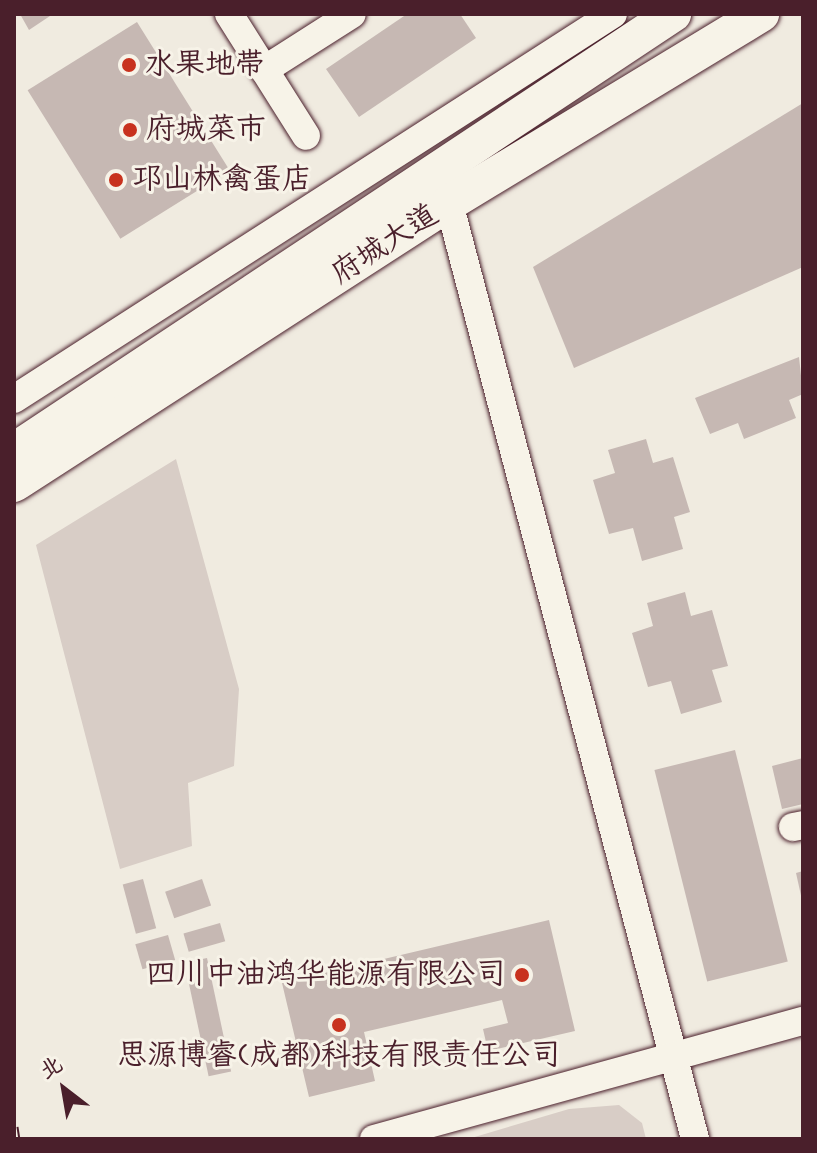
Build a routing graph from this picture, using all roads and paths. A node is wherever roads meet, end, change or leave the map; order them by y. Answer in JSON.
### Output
{"nodes":[{"id":1,"x":229,"y":14,"type":"edge"},
{"id":2,"x":352,"y":14,"type":"edge"},
{"id":3,"x":613,"y":14,"type":"edge"},
{"id":4,"x":673,"y":14,"type":"edge"},
{"id":5,"x":761,"y":14,"type":"edge"},
{"id":6,"x":264,"y":70,"type":"junction"},
{"id":7,"x":306,"y":136,"type":"dead end"},
{"id":8,"x":449,"y":203,"type":"junction"},
{"id":9,"x":14,"y":399,"type":"edge"},
{"id":10,"x":14,"y":451,"type":"edge"},
{"id":11,"x":14,"y":484,"type":"edge"},
{"id":12,"x":803,"y":1021,"type":"edge"},
{"id":13,"x":673,"y":1056,"type":"junction"},
{"id":14,"x":374,"y":1139,"type":"edge"},
{"id":15,"x":695,"y":1139,"type":"edge"}],
"edges":[{"from":1,"to":6,"type":"street"},
{"from":2,"to":6,"type":"street"},
{"from":3,"to":9,"type":"street"},
{"from":4,"to":10,"type":"main road","name":"府城大道"},
{"from":5,"to":8,"type":"main road","name":"府城大道"},
{"from":6,"to":7,"type":"street"},
{"from":8,"to":11,"type":"main road","name":"府城大道"},
{"from":8,"to":13,"type":"street"},
{"from":12,"to":13,"type":"street"},
{"from":13,"to":14,"type":"street"},
{"from":13,"to":15,"type":"street"}]}
